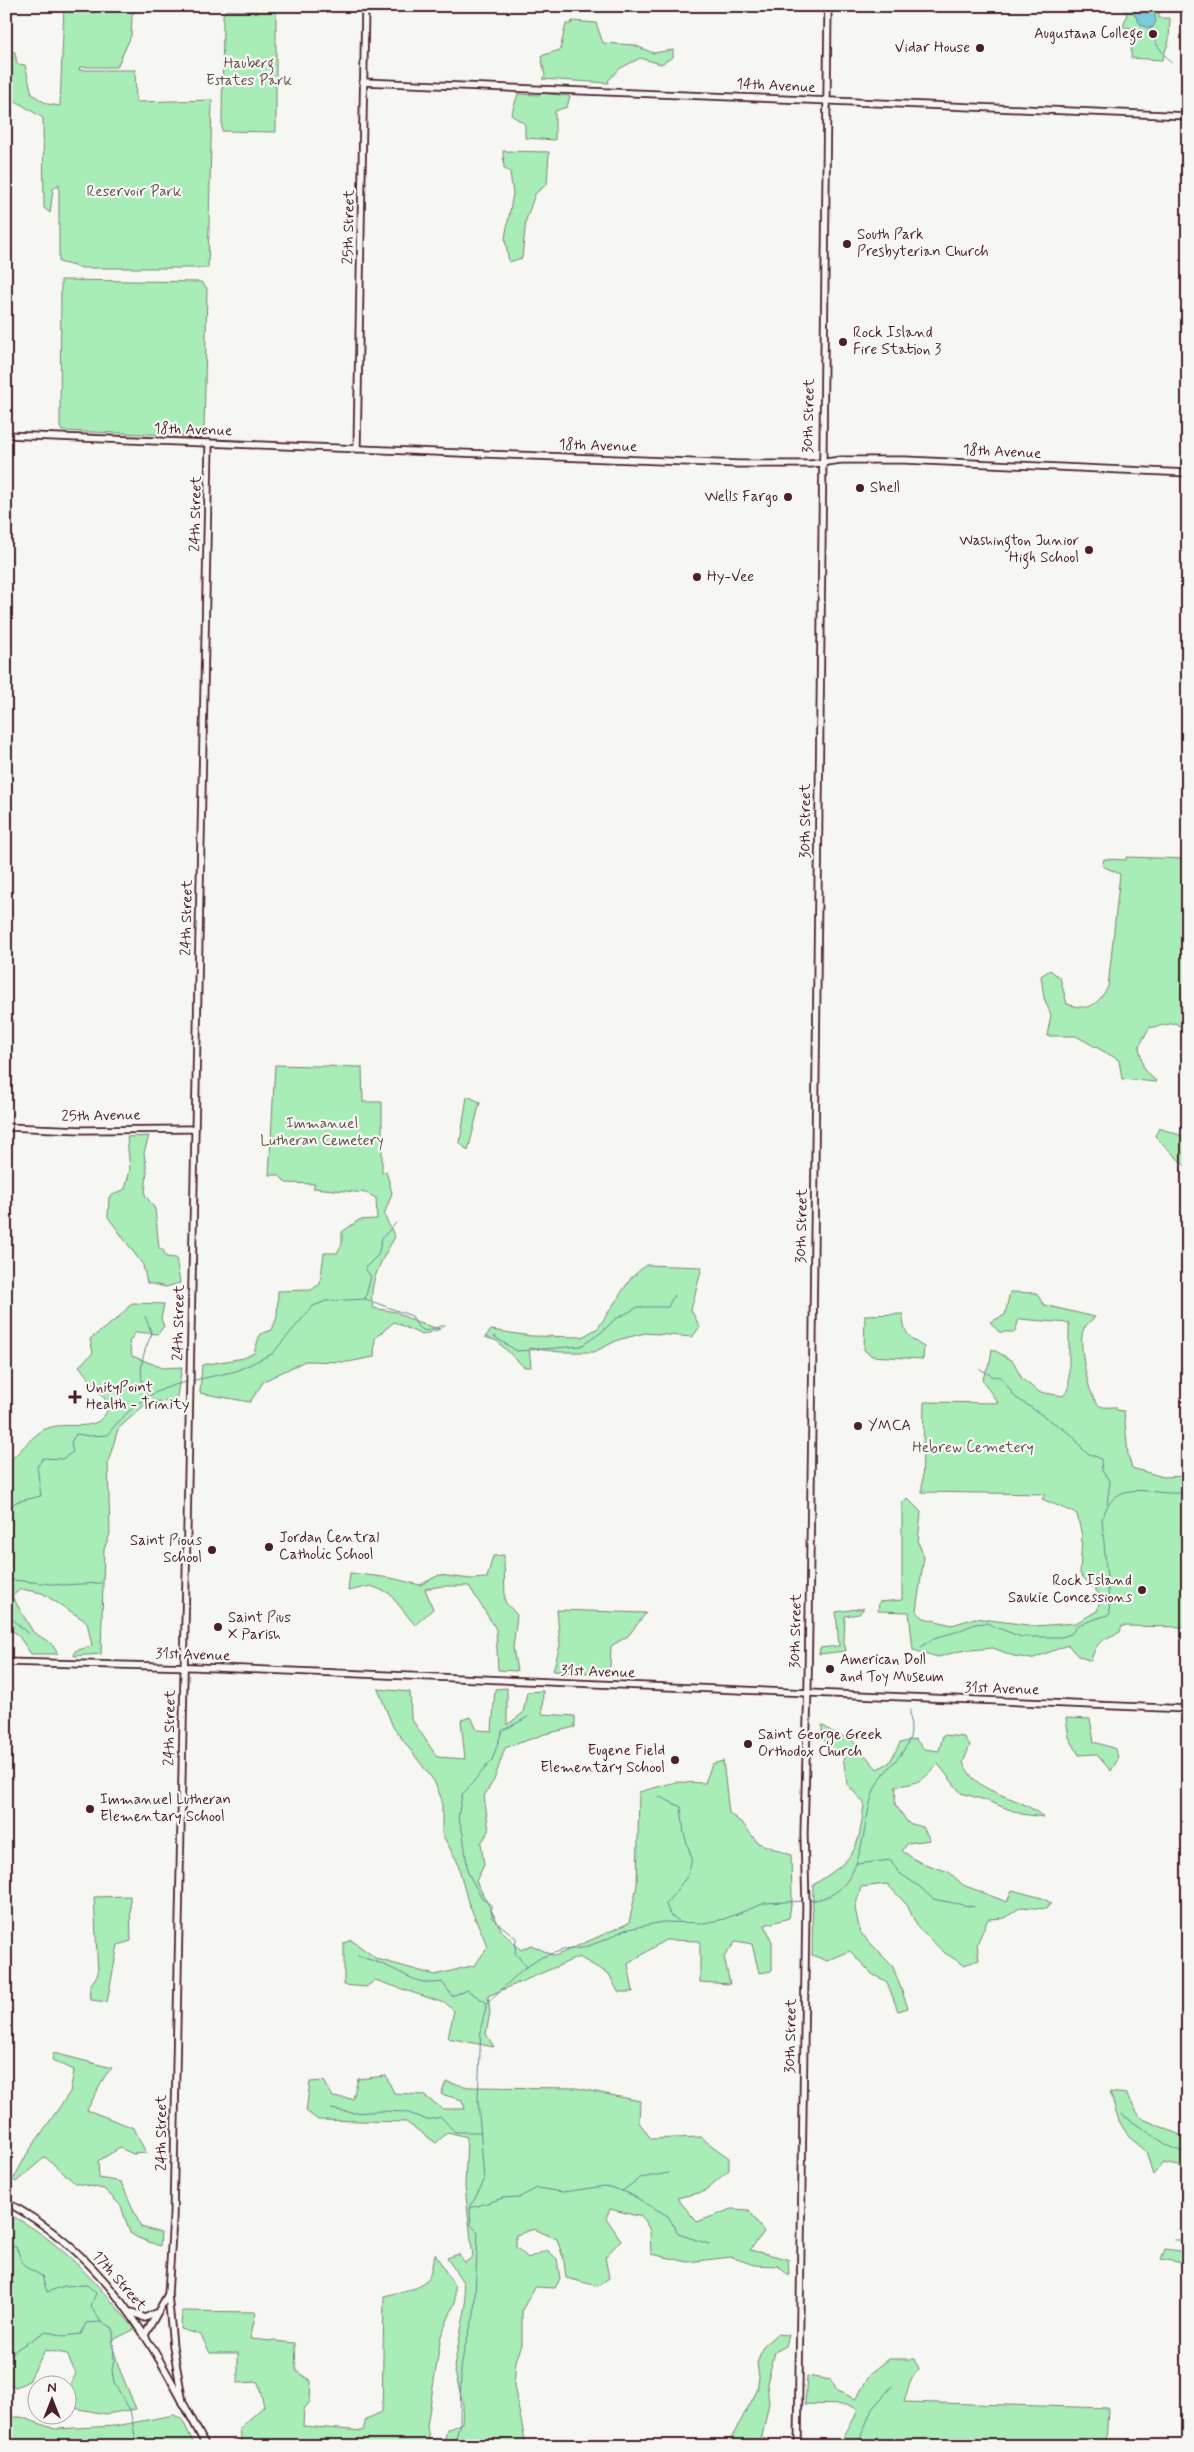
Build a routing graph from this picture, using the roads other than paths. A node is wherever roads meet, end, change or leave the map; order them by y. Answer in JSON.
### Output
{"nodes":[{"id":1,"x":364,"y":6,"type":"edge"},
{"id":2,"x":828,"y":6,"type":"edge"},
{"id":3,"x":363,"y":82,"type":"junction"},
{"id":4,"x":826,"y":102,"type":"junction"},
{"id":5,"x":1188,"y":116,"type":"edge"},
{"id":6,"x":6,"y":436,"type":"edge"},
{"id":7,"x":209,"y":443,"type":"junction"},
{"id":8,"x":357,"y":449,"type":"junction"},
{"id":9,"x":821,"y":463,"type":"junction"},
{"id":10,"x":1188,"y":472,"type":"edge"},
{"id":11,"x":6,"y":1127,"type":"edge"},
{"id":12,"x":195,"y":1128,"type":"junction"},
{"id":13,"x":6,"y":1662,"type":"edge"},
{"id":14,"x":184,"y":1667,"type":"junction"},
{"id":15,"x":808,"y":1693,"type":"junction"},
{"id":16,"x":1188,"y":1709,"type":"edge"},
{"id":17,"x":6,"y":2202,"type":"edge"},
{"id":18,"x":168,"y":2294,"type":"junction"},
{"id":19,"x":127,"y":2308,"type":"junction"},
{"id":20,"x":160,"y":2308,"type":"junction"},
{"id":21,"x":145,"y":2335,"type":"junction"},
{"id":22,"x":183,"y":2403,"type":"junction"},
{"id":23,"x":206,"y":2446,"type":"edge"},
{"id":24,"x":798,"y":2446,"type":"edge"}],
"edges":[{"from":1,"to":3,"type":"street","name":"25th Street"},
{"from":2,"to":4,"type":"street","name":"30th Street"},
{"from":3,"to":4,"type":"street","name":"14th Avenue"},
{"from":3,"to":8,"type":"street","name":"25th Street"},
{"from":4,"to":5,"type":"street","name":"14th Avenue"},
{"from":4,"to":9,"type":"street","name":"30th Street"},
{"from":6,"to":7,"type":"street","name":"18th Avenue"},
{"from":7,"to":8,"type":"street","name":"18th Avenue"},
{"from":7,"to":12,"type":"street","name":"24th Street"},
{"from":8,"to":9,"type":"street","name":"18th Avenue"},
{"from":9,"to":10,"type":"street","name":"18th Avenue"},
{"from":9,"to":15,"type":"street","name":"30th Street"},
{"from":11,"to":12,"type":"street","name":"25th Avenue"},
{"from":12,"to":14,"type":"street","name":"24th Street"},
{"from":13,"to":14,"type":"street","name":"31st Avenue"},
{"from":14,"to":15,"type":"street","name":"31st Avenue"},
{"from":14,"to":18,"type":"street","name":"24th Street"},
{"from":15,"to":16,"type":"street","name":"31st Avenue"},
{"from":15,"to":24,"type":"street","name":"30th Street"},
{"from":17,"to":19,"type":"street","name":"17th Street"},
{"from":18,"to":20,"type":"street","name":"24th Street"},
{"from":18,"to":22,"type":"street","name":"24th Street"},
{"from":19,"to":20,"type":"street"},
{"from":19,"to":21,"type":"street","name":"17th Street"},
{"from":20,"to":21,"type":"street","name":"24th Street"},
{"from":21,"to":22,"type":"street","name":"17th Street"},
{"from":22,"to":23,"type":"street","name":"24th Street"}]}
